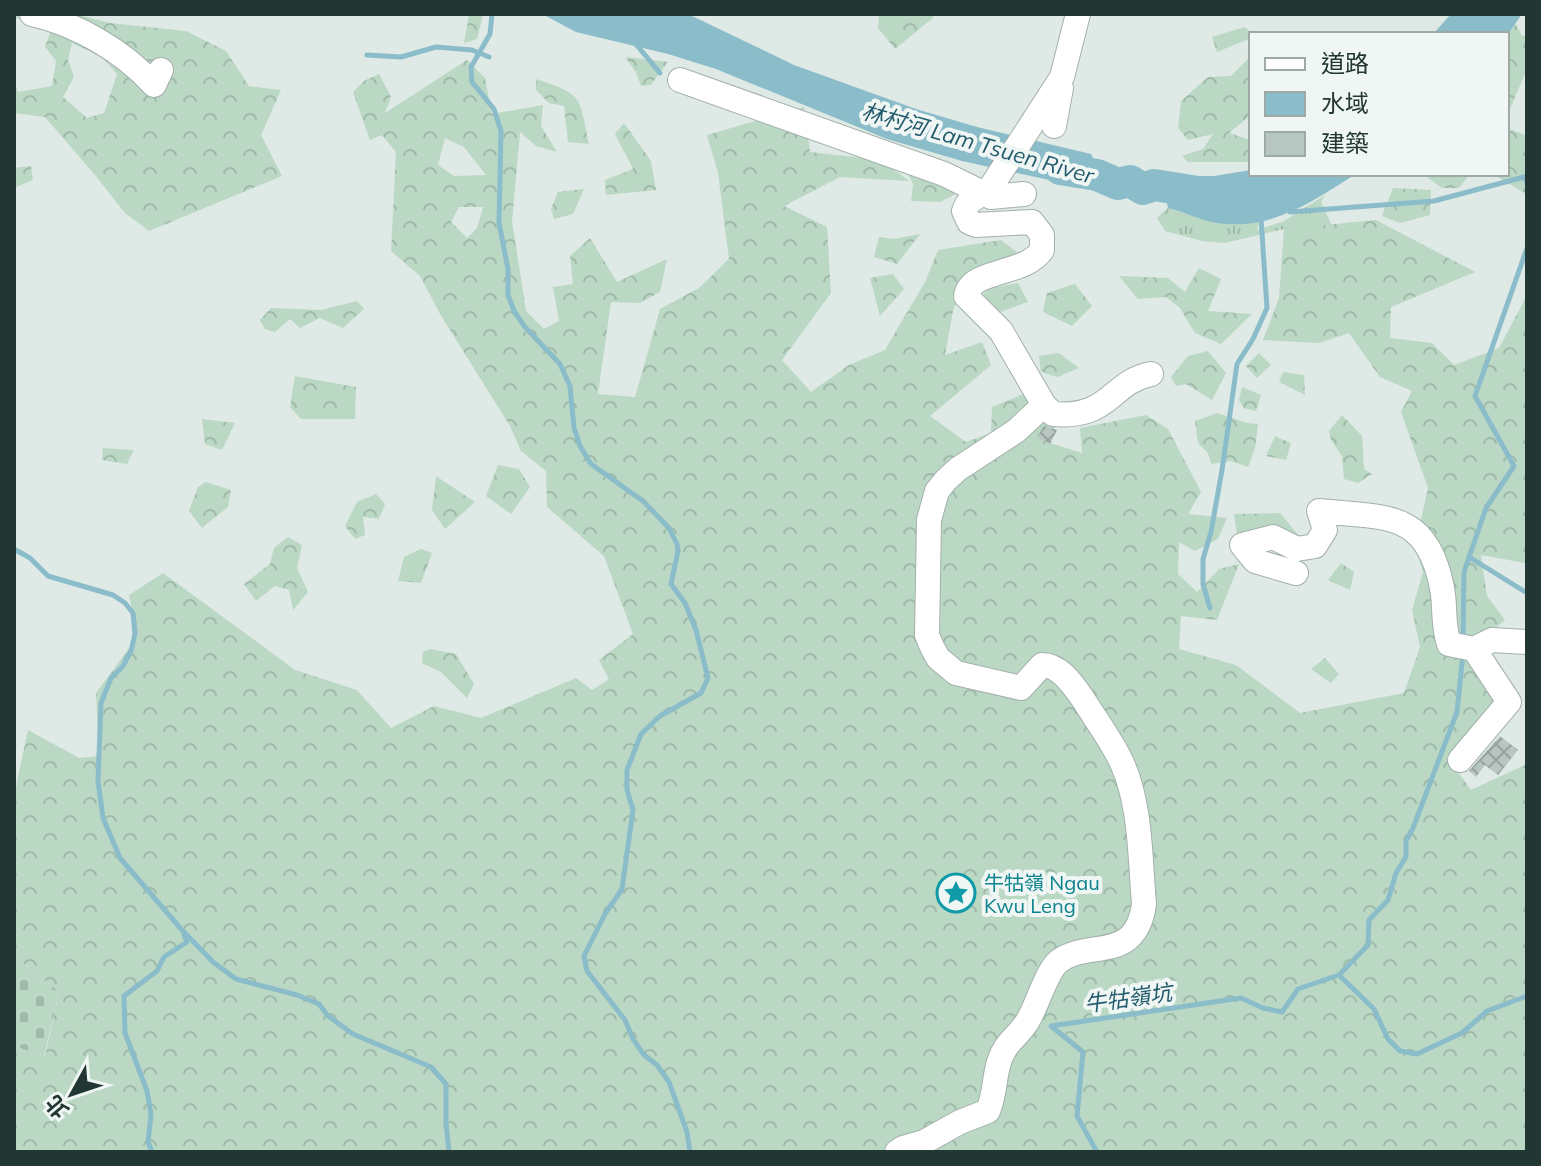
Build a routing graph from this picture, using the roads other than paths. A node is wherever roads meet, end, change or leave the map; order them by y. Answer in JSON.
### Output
{"nodes":[{"id":1,"x":32,"y":14,"type":"edge"},
{"id":2,"x":1078,"y":14,"type":"edge"},
{"id":3,"x":161,"y":70,"type":"dead end"},
{"id":4,"x":680,"y":80,"type":"dead end"},
{"id":5,"x":1057,"y":85,"type":"junction"},
{"id":6,"x":1054,"y":126,"type":"dead end"},
{"id":7,"x":989,"y":186,"type":"junction"},
{"id":8,"x":1024,"y":194,"type":"dead end"},
{"id":9,"x":1151,"y":374,"type":"dead end"},
{"id":10,"x":1044,"y":405,"type":"junction"},
{"id":11,"x":1296,"y":573,"type":"dead end"},
{"id":12,"x":1527,"y":642,"type":"edge"},
{"id":13,"x":1466,"y":648,"type":"junction"},
{"id":14,"x":1460,"y":760,"type":"dead end"},
{"id":15,"x":897,"y":1152,"type":"edge"}],
"edges":[{"from":1,"to":3,"type":"street"},
{"from":2,"to":5,"type":"street"},
{"from":4,"to":7,"type":"street"},
{"from":5,"to":6,"type":"street"},
{"from":5,"to":7,"type":"street"},
{"from":7,"to":8,"type":"street"},
{"from":7,"to":10,"type":"street"},
{"from":9,"to":10,"type":"street"},
{"from":10,"to":15,"type":"street"},
{"from":11,"to":13,"type":"street"},
{"from":12,"to":13,"type":"street"},
{"from":13,"to":14,"type":"street"}]}
